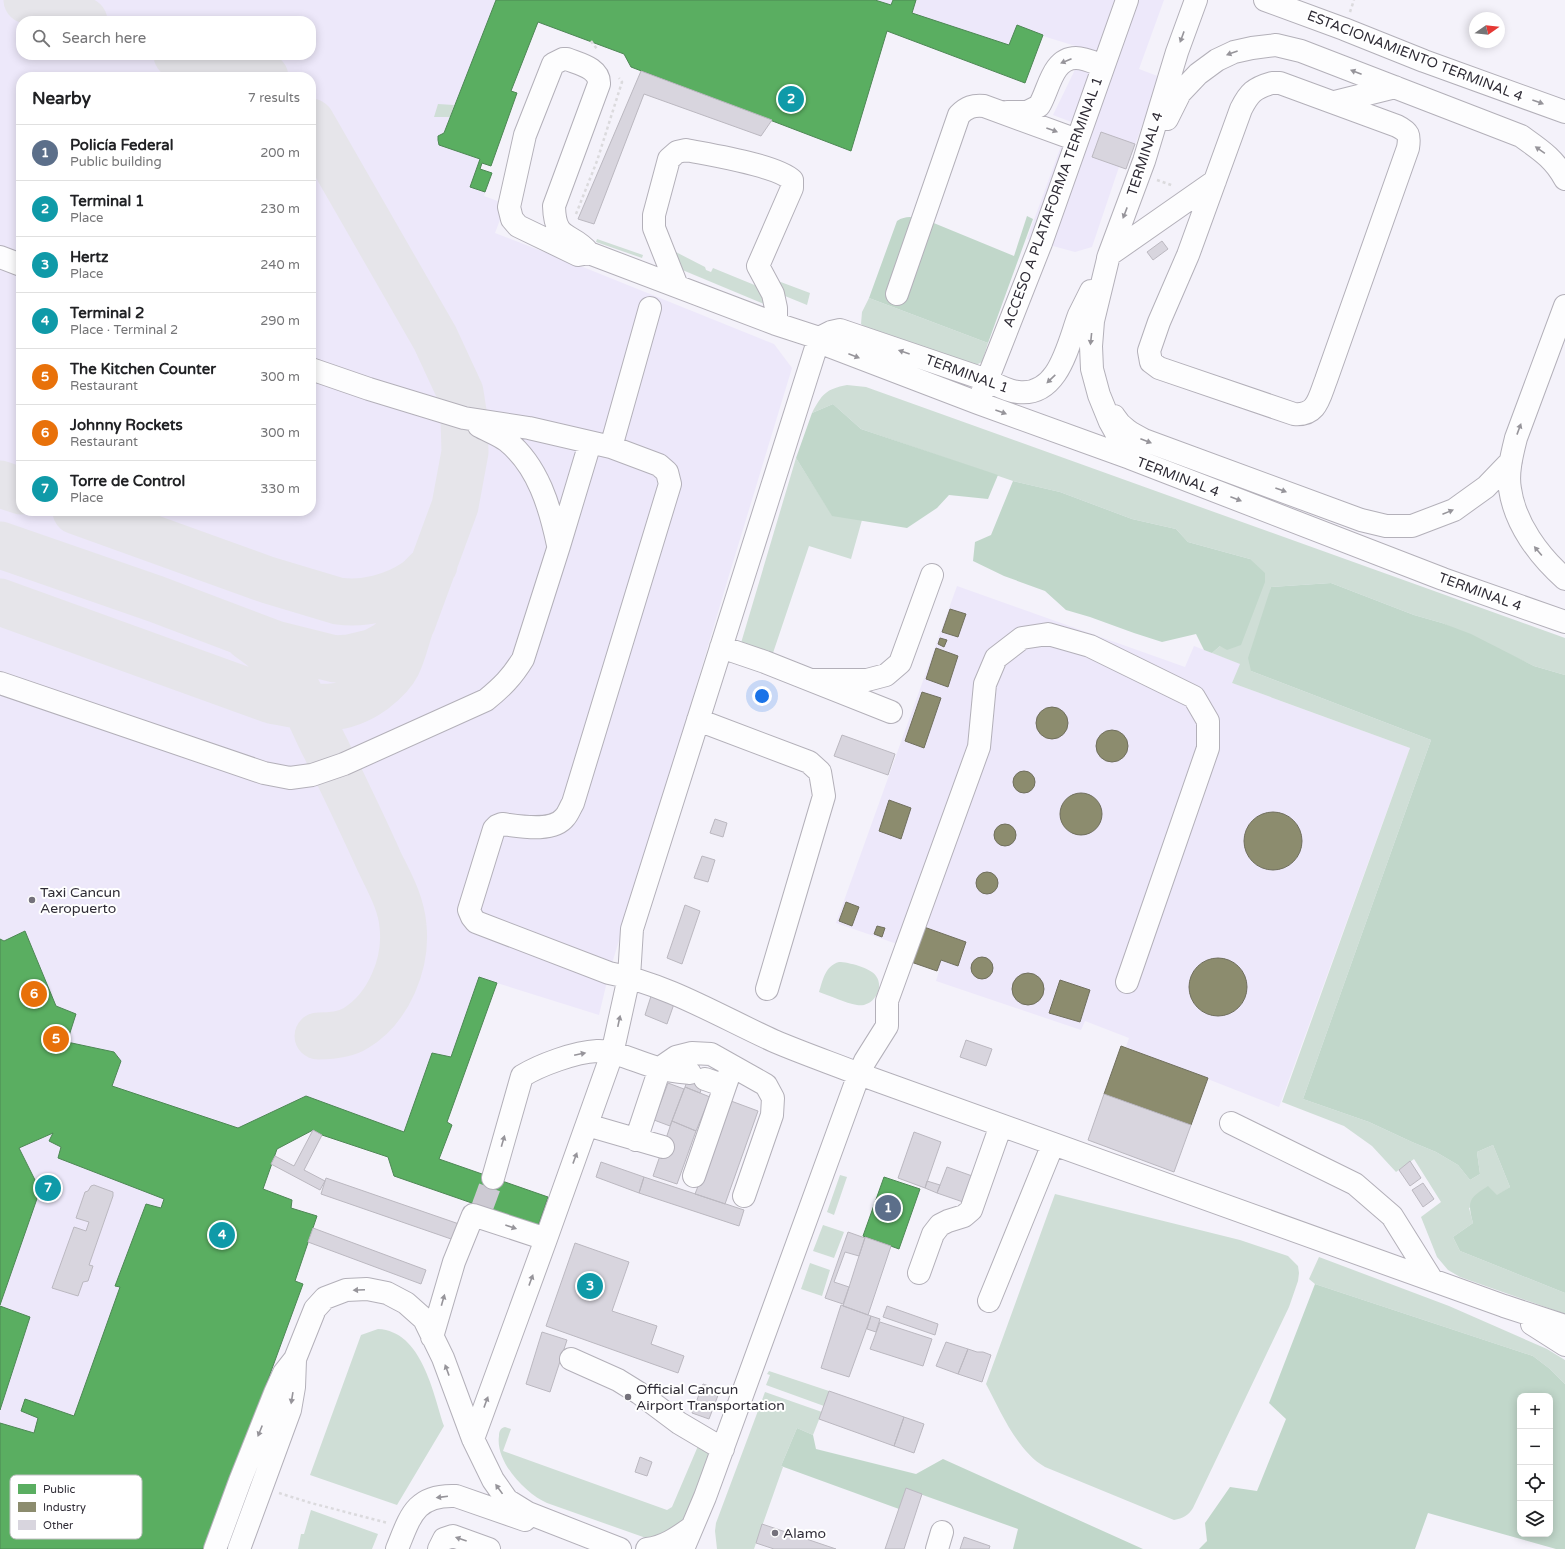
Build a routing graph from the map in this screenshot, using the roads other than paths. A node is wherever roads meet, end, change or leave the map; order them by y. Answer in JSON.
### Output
{"nodes":[{"id":1,"x":1127,"y":0,"type":"edge"},
{"id":2,"x":1196,"y":0,"type":"edge"},
{"id":3,"x":1265,"y":0,"type":"edge"},
{"id":4,"x":1103,"y":66,"type":"junction"},
{"id":5,"x":1404,"y":91,"type":"junction"},
{"id":6,"x":1344,"y":106,"type":"junction"},
{"id":7,"x":1002,"y":112,"type":"junction"},
{"id":8,"x":1565,"y":112,"type":"edge"},
{"id":9,"x":1077,"y":140,"type":"junction"},
{"id":10,"x":1144,"y":161,"type":"junction"},
{"id":11,"x":1565,"y":179,"type":"edge"},
{"id":12,"x":1212,"y":190,"type":"junction"},
{"id":13,"x":589,"y":253,"type":"junction"},
{"id":14,"x":0,"y":257,"type":"edge"},
{"id":15,"x":16,"y":263,"type":"edge"},
{"id":16,"x":1107,"y":264,"type":"junction"},
{"id":17,"x":677,"y":286,"type":"junction"},
{"id":18,"x":897,"y":294,"type":"dead end"},
{"id":19,"x":1565,"y":306,"type":"edge"},
{"id":20,"x":650,"y":308,"type":"dead end"},
{"id":21,"x":776,"y":324,"type":"junction"},
{"id":22,"x":819,"y":338,"type":"junction"},
{"id":23,"x":316,"y":371,"type":"edge"},
{"id":24,"x":987,"y":380,"type":"junction"},
{"id":25,"x":1099,"y":395,"type":"junction"},
{"id":26,"x":978,"y":403,"type":"junction"},
{"id":27,"x":464,"y":418,"type":"junction"},
{"id":28,"x":590,"y":443,"type":"junction"},
{"id":29,"x":611,"y":447,"type":"junction"},
{"id":30,"x":1130,"y":458,"type":"junction"},
{"id":31,"x":1511,"y":461,"type":"junction"},
{"id":32,"x":559,"y":546,"type":"junction"},
{"id":33,"x":932,"y":575,"type":"dead end"},
{"id":34,"x":1565,"y":579,"type":"edge"},
{"id":35,"x":1565,"y":622,"type":"edge"},
{"id":36,"x":721,"y":647,"type":"junction"},
{"id":37,"x":811,"y":680,"type":"junction"},
{"id":38,"x":0,"y":683,"type":"edge"},
{"id":39,"x":892,"y":712,"type":"dead end"},
{"id":40,"x":698,"y":720,"type":"junction"},
{"id":41,"x":629,"y":977,"type":"junction"},
{"id":42,"x":1127,"y":982,"type":"dead end"},
{"id":43,"x":767,"y":989,"type":"dead end"},
{"id":44,"x":612,"y":1054,"type":"junction"},
{"id":45,"x":732,"y":1066,"type":"junction"},
{"id":46,"x":660,"y":1068,"type":"junction"},
{"id":47,"x":862,"y":1068,"type":"junction"},
{"id":48,"x":706,"y":1080,"type":"junction"},
{"id":49,"x":1231,"y":1123,"type":"dead end"},
{"id":50,"x":587,"y":1125,"type":"junction"},
{"id":51,"x":1001,"y":1125,"type":"junction"},
{"id":52,"x":636,"y":1140,"type":"junction"},
{"id":53,"x":1054,"y":1144,"type":"junction"},
{"id":54,"x":663,"y":1147,"type":"dead end"},
{"id":55,"x":694,"y":1176,"type":"dead end"},
{"id":56,"x":493,"y":1178,"type":"tunnel mouth"},
{"id":57,"x":744,"y":1196,"type":"dead end"},
{"id":58,"x":546,"y":1239,"type":"junction"},
{"id":59,"x":919,"y":1273,"type":"dead end"},
{"id":60,"x":1432,"y":1280,"type":"junction"},
{"id":61,"x":989,"y":1301,"type":"dead end"},
{"id":62,"x":1504,"y":1306,"type":"junction"},
{"id":63,"x":1565,"y":1326,"type":"edge"},
{"id":64,"x":432,"y":1337,"type":"junction"},
{"id":65,"x":1565,"y":1345,"type":"edge"},
{"id":66,"x":295,"y":1359,"type":"junction"},
{"id":67,"x":571,"y":1359,"type":"dead end"},
{"id":68,"x":473,"y":1439,"type":"junction"},
{"id":69,"x":722,"y":1449,"type":"junction"},
{"id":70,"x":234,"y":1497,"type":"junction"},
{"id":71,"x":258,"y":1497,"type":"junction"},
{"id":72,"x":238,"y":1521,"type":"junction"},
{"id":73,"x":691,"y":1528,"type":"junction"},
{"id":74,"x":573,"y":1532,"type":"junction"},
{"id":75,"x":218,"y":1542,"type":"edge"},
{"id":76,"x":240,"y":1546,"type":"edge"},
{"id":77,"x":397,"y":1549,"type":"edge"},
{"id":78,"x":439,"y":1549,"type":"edge"},
{"id":79,"x":489,"y":1549,"type":"edge"},
{"id":80,"x":620,"y":1549,"type":"edge"},
{"id":81,"x":647,"y":1549,"type":"edge"},
{"id":82,"x":682,"y":1549,"type":"edge"}],
"edges":[{"from":1,"to":4,"type":"street","name":"ACCESO A PLATAFORMA TERMINAL 1"},
{"from":2,"to":10,"type":"street","name":"TERMINAL 4","one_way":true},
{"from":3,"to":8,"type":"street","name":"ESTACIONAMIENTO TERMINAL 4","one_way":true},
{"from":4,"to":7,"type":"street","one_way":true},
{"from":4,"to":9,"type":"street","name":"ACCESO A PLATAFORMA TERMINAL 1"},
{"from":5,"to":6,"type":"street"},
{"from":5,"to":10,"type":"street","one_way":true},
{"from":11,"to":5,"type":"street","one_way":true},
{"from":6,"to":12,"type":"street"},
{"from":6,"to":12,"type":"street"},
{"from":7,"to":9,"type":"street","one_way":true},
{"from":7,"to":18,"type":"street"},
{"from":9,"to":24,"type":"street","name":"ACCESO A PLATAFORMA TERMINAL 1"},
{"from":10,"to":16,"type":"street","name":"TERMINAL 4","one_way":true},
{"from":12,"to":16,"type":"street"},
{"from":13,"to":13,"type":"street","name":"TERMINAL 1"},
{"from":13,"to":17,"type":"street","name":"TERMINAL 1"},
{"from":14,"to":15,"type":"street"},
{"from":16,"to":24,"type":"street","name":"TERMINAL 1","one_way":true},
{"from":16,"to":25,"type":"street","name":"TERMINAL 4","one_way":true},
{"from":17,"to":21,"type":"street","name":"TERMINAL 1"},
{"from":17,"to":21,"type":"street"},
{"from":31,"to":19,"type":"street","one_way":true},
{"from":20,"to":29,"type":"street"},
{"from":21,"to":22,"type":"street","name":"TERMINAL 1"},
{"from":24,"to":22,"type":"street","name":"TERMINAL 1","one_way":true},
{"from":22,"to":26,"type":"street","name":"TERMINAL 1","one_way":true},
{"from":22,"to":36,"type":"street"},
{"from":23,"to":27,"type":"street"},
{"from":24,"to":26,"type":"street","name":"ACCESO A PLATAFORMA TERMINAL 1"},
{"from":25,"to":30,"type":"street","name":"TERMINAL 4"},
{"from":25,"to":31,"type":"street","one_way":true},
{"from":26,"to":30,"type":"street","name":"TERMINAL 1","one_way":true},
{"from":27,"to":28,"type":"street"},
{"from":27,"to":32,"type":"street"},
{"from":28,"to":29,"type":"street"},
{"from":28,"to":32,"type":"street"},
{"from":29,"to":41,"type":"street"},
{"from":30,"to":35,"type":"street","name":"TERMINAL 4","one_way":true},
{"from":34,"to":31,"type":"street","one_way":true},
{"from":32,"to":38,"type":"street"},
{"from":33,"to":37,"type":"street"},
{"from":36,"to":37,"type":"street"},
{"from":36,"to":40,"type":"street"},
{"from":37,"to":39,"type":"street"},
{"from":40,"to":41,"type":"street"},
{"from":40,"to":43,"type":"street"},
{"from":44,"to":41,"type":"street","one_way":true},
{"from":41,"to":47,"type":"street"},
{"from":42,"to":47,"type":"street"},
{"from":44,"to":46,"type":"street"},
{"from":44,"to":50,"type":"street"},
{"from":56,"to":44,"type":"street","one_way":true},
{"from":45,"to":46,"type":"street"},
{"from":45,"to":48,"type":"street"},
{"from":45,"to":57,"type":"street"},
{"from":46,"to":48,"type":"street"},
{"from":46,"to":52,"type":"street"},
{"from":47,"to":51,"type":"street"},
{"from":47,"to":69,"type":"street"},
{"from":48,"to":55,"type":"street"},
{"from":49,"to":60,"type":"street"},
{"from":50,"to":52,"type":"street"},
{"from":58,"to":50,"type":"street","one_way":true},
{"from":51,"to":53,"type":"street"},
{"from":51,"to":59,"type":"street"},
{"from":52,"to":54,"type":"street"},
{"from":53,"to":60,"type":"street"},
{"from":53,"to":61,"type":"street"},
{"from":64,"to":58,"type":"street","one_way":true},
{"from":68,"to":58,"type":"street","one_way":true},
{"from":60,"to":62,"type":"street"},
{"from":62,"to":63,"type":"street"},
{"from":62,"to":65,"type":"street"},
{"from":64,"to":66,"type":"street","one_way":true},
{"from":68,"to":64,"type":"street","one_way":true},
{"from":66,"to":70,"type":"street","one_way":true},
{"from":66,"to":71,"type":"street","one_way":true},
{"from":67,"to":69,"type":"street"},
{"from":74,"to":68,"type":"street","one_way":true},
{"from":69,"to":73,"type":"street"},
{"from":70,"to":72,"type":"street"},
{"from":70,"to":75,"type":"street"},
{"from":71,"to":72,"type":"street"},
{"from":71,"to":76,"type":"street"},
{"from":72,"to":75,"type":"street"},
{"from":72,"to":76,"type":"street"},
{"from":73,"to":81,"type":"street"},
{"from":73,"to":82,"type":"street"},
{"from":74,"to":77,"type":"street","one_way":true},
{"from":74,"to":80,"type":"street"},
{"from":79,"to":78,"type":"street","one_way":true}]}
